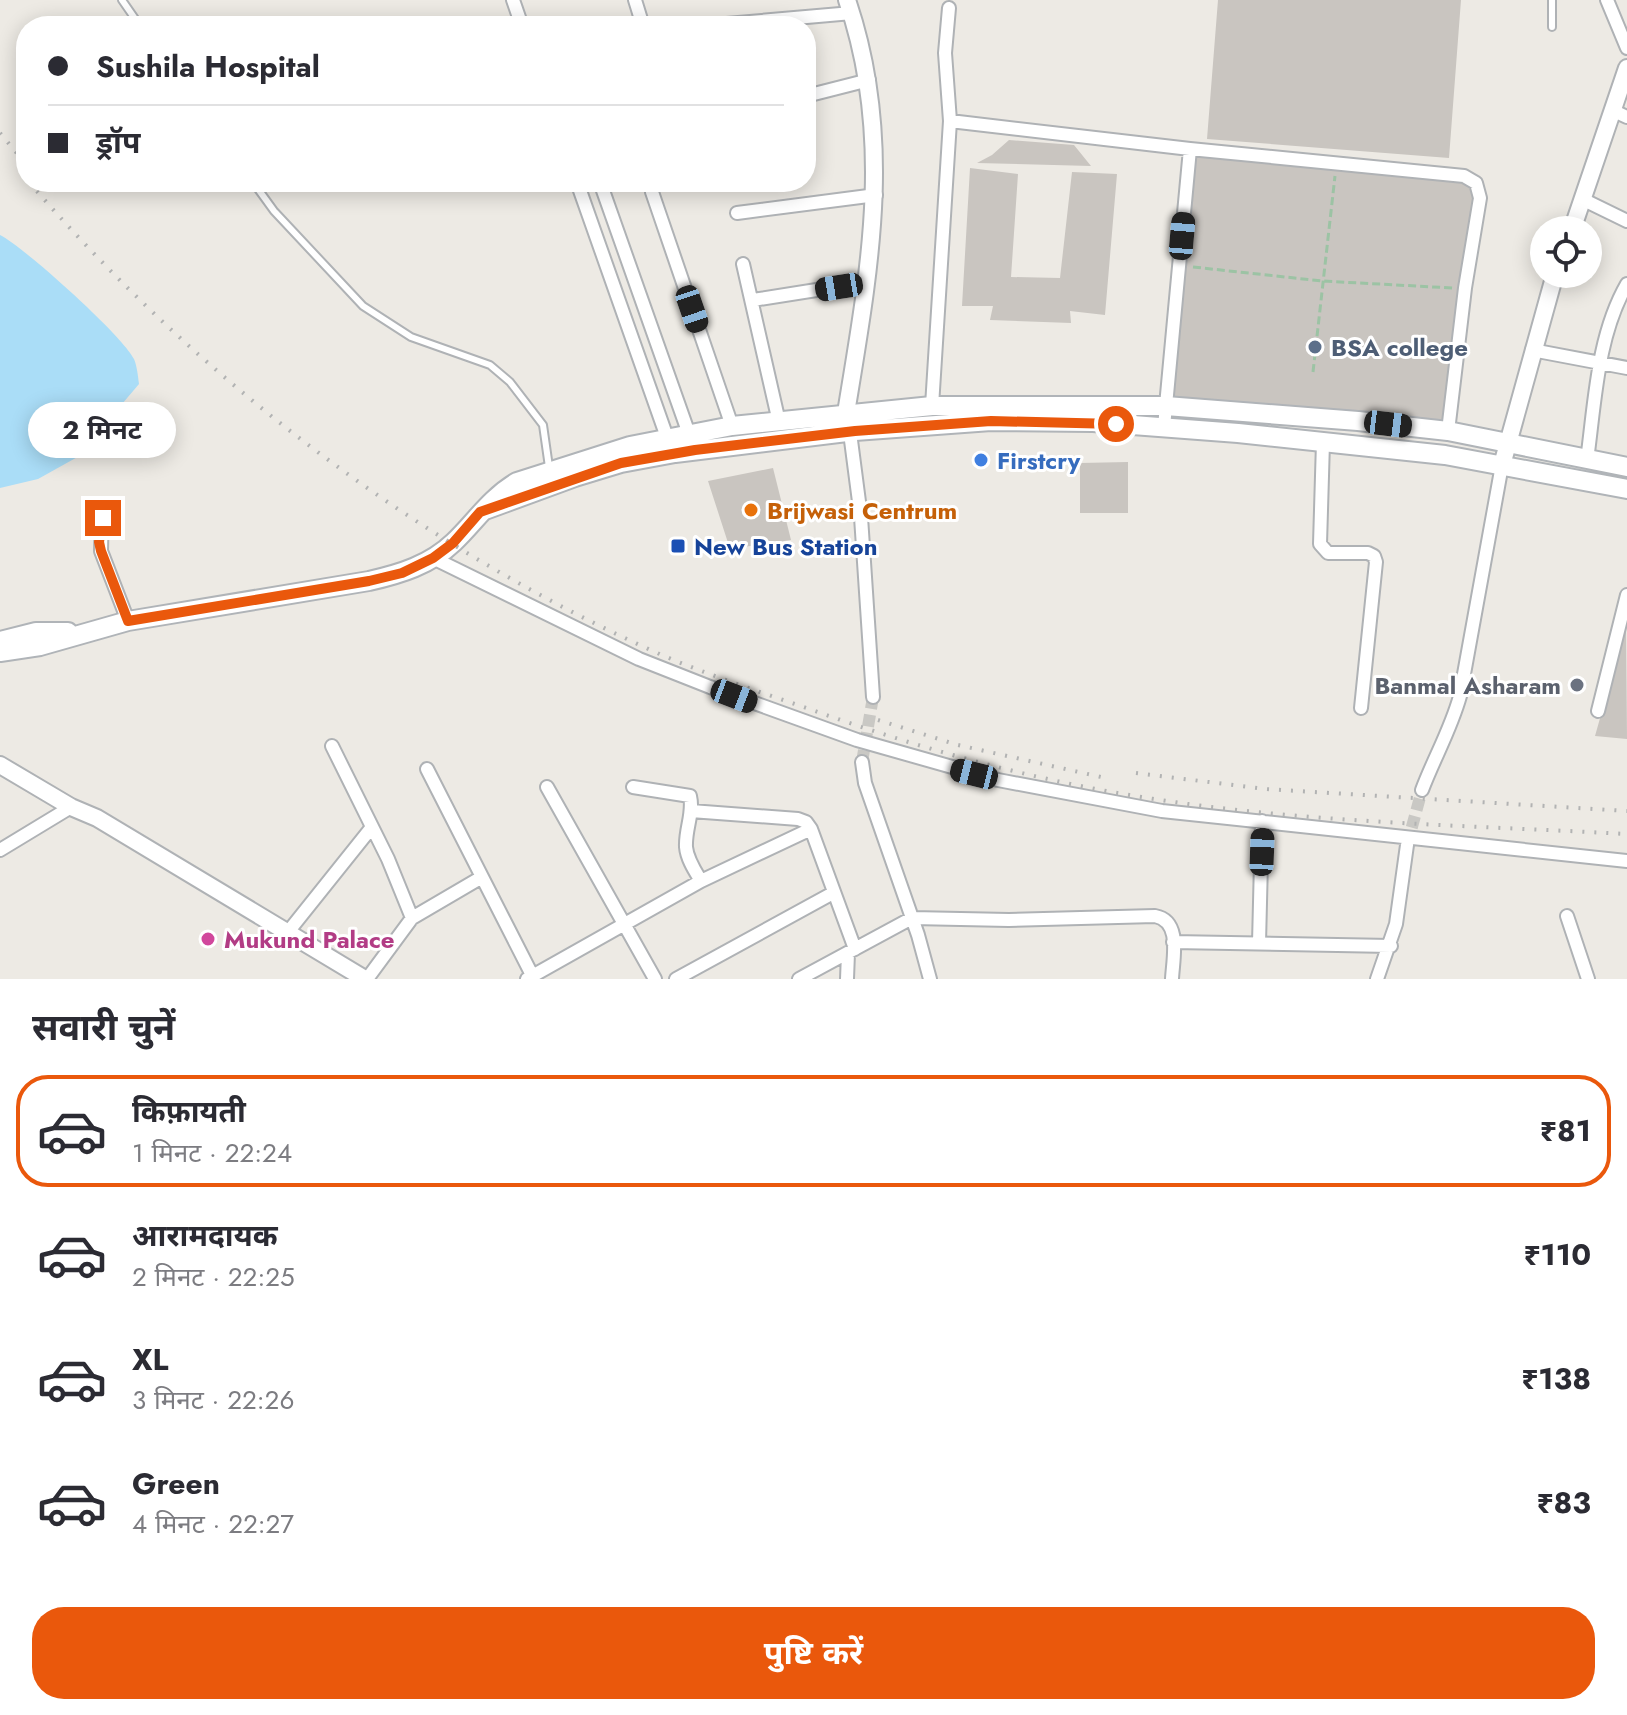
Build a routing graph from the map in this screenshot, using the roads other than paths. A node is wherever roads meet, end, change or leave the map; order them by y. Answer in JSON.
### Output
{"nodes":[{"id":1,"x":1552,"y":0,"type":"edge"},
{"id":2,"x":1607,"y":0,"type":"edge"},
{"id":3,"x":850,"y":7,"type":"edge"},
{"id":4,"x":949,"y":8,"type":"dead end"},
{"id":5,"x":780,"y":16,"type":"edge"},
{"id":6,"x":1552,"y":27,"type":"dead end"},
{"id":7,"x":1627,"y":48,"type":"edge"},
{"id":8,"x":1627,"y":68,"type":"edge"},
{"id":9,"x":869,"y":80,"type":"junction"},
{"id":10,"x":816,"y":93,"type":"edge"},
{"id":11,"x":1621,"y":114,"type":"edge"},
{"id":12,"x":950,"y":121,"type":"junction"},
{"id":13,"x":1190,"y":149,"type":"junction"},
{"id":14,"x":260,"y":192,"type":"edge"},
{"id":15,"x":581,"y":192,"type":"edge"},
{"id":16,"x":604,"y":192,"type":"edge"},
{"id":17,"x":652,"y":192,"type":"dead end"},
{"id":18,"x":876,"y":195,"type":"junction"},
{"id":19,"x":1584,"y":200,"type":"junction"},
{"id":20,"x":737,"y":213,"type":"dead end"},
{"id":21,"x":1578,"y":216,"type":"edge"},
{"id":22,"x":1627,"y":221,"type":"edge"},
{"id":23,"x":743,"y":264,"type":"dead end"},
{"id":24,"x":867,"y":282,"type":"junction"},
{"id":25,"x":1627,"y":284,"type":"edge"},
{"id":26,"x":1551,"y":288,"type":"edge"},
{"id":27,"x":753,"y":300,"type":"junction"},
{"id":28,"x":1532,"y":350,"type":"junction"},
{"id":29,"x":1600,"y":362,"type":"junction"},
{"id":30,"x":1627,"y":368,"type":"edge"},
{"id":31,"x":932,"y":406,"type":"junction"},
{"id":32,"x":1166,"y":406,"type":"junction"},
{"id":33,"x":846,"y":413,"type":"junction"},
{"id":34,"x":779,"y":422,"type":"junction"},
{"id":35,"x":732,"y":426,"type":"junction"},
{"id":36,"x":1164,"y":427,"type":"junction"},
{"id":37,"x":1448,"y":431,"type":"junction"},
{"id":38,"x":850,"y":432,"type":"junction"},
{"id":39,"x":689,"y":434,"type":"junction"},
{"id":40,"x":1323,"y":442,"type":"junction"},
{"id":41,"x":1507,"y":442,"type":"junction"},
{"id":42,"x":670,"y":446,"type":"junction"},
{"id":43,"x":1587,"y":460,"type":"junction"},
{"id":44,"x":1502,"y":465,"type":"junction"},
{"id":45,"x":1627,"y":467,"type":"edge"},
{"id":46,"x":550,"y":470,"type":"junction"},
{"id":47,"x":1627,"y":489,"type":"edge"},
{"id":48,"x":102,"y":508,"type":"dead end"},
{"id":49,"x":480,"y":512,"type":"junction"},
{"id":50,"x":433,"y":558,"type":"junction"},
{"id":51,"x":1627,"y":595,"type":"edge"},
{"id":52,"x":128,"y":621,"type":"junction"},
{"id":53,"x":86,"y":632,"type":"junction"},
{"id":54,"x":0,"y":641,"type":"edge"},
{"id":55,"x":0,"y":652,"type":"edge"},
{"id":56,"x":873,"y":697,"type":"tunnel mouth"},
{"id":57,"x":1361,"y":708,"type":"dead end"},
{"id":58,"x":1598,"y":711,"type":"dead end"},
{"id":59,"x":332,"y":746,"type":"dead end"},
{"id":60,"x":862,"y":762,"type":"tunnel mouth"},
{"id":61,"x":0,"y":765,"type":"edge"},
{"id":62,"x":427,"y":769,"type":"dead end"},
{"id":63,"x":547,"y":787,"type":"dead end"},
{"id":64,"x":633,"y":787,"type":"dead end"},
{"id":65,"x":1422,"y":790,"type":"tunnel mouth"},
{"id":66,"x":71,"y":807,"type":"junction"},
{"id":67,"x":691,"y":811,"type":"junction"},
{"id":68,"x":1262,"y":821,"type":"junction"},
{"id":69,"x":372,"y":827,"type":"junction"},
{"id":70,"x":811,"y":829,"type":"junction"},
{"id":71,"x":1407,"y":845,"type":"tunnel mouth"},
{"id":72,"x":0,"y":850,"type":"edge"},
{"id":73,"x":1627,"y":861,"type":"edge"},
{"id":74,"x":482,"y":877,"type":"junction"},
{"id":75,"x":701,"y":881,"type":"junction"},
{"id":76,"x":833,"y":893,"type":"junction"},
{"id":77,"x":1567,"y":916,"type":"dead end"},
{"id":78,"x":412,"y":918,"type":"junction"},
{"id":79,"x":912,"y":918,"type":"junction"},
{"id":80,"x":625,"y":923,"type":"junction"},
{"id":81,"x":288,"y":932,"type":"junction"},
{"id":82,"x":1173,"y":942,"type":"junction"},
{"id":83,"x":1259,"y":943,"type":"junction"},
{"id":84,"x":1391,"y":946,"type":"junction"},
{"id":85,"x":851,"y":951,"type":"junction"},
{"id":86,"x":529,"y":977,"type":"edge"},
{"id":87,"x":366,"y":979,"type":"edge"},
{"id":88,"x":655,"y":979,"type":"edge"},
{"id":89,"x":676,"y":979,"type":"edge"},
{"id":90,"x":799,"y":979,"type":"edge"},
{"id":91,"x":847,"y":979,"type":"edge"},
{"id":92,"x":930,"y":979,"type":"edge"},
{"id":93,"x":1172,"y":979,"type":"edge"},
{"id":94,"x":1377,"y":979,"type":"edge"},
{"id":95,"x":1588,"y":979,"type":"edge"}],
"edges":[{"from":1,"to":6,"type":"lane"},
{"from":2,"to":7,"type":"street"},
{"from":3,"to":5,"type":"street"},
{"from":3,"to":9,"type":"street"},
{"from":4,"to":12,"type":"street"},
{"from":8,"to":11,"type":"street"},
{"from":9,"to":10,"type":"street"},
{"from":9,"to":18,"type":"street"},
{"from":11,"to":19,"type":"street"},
{"from":12,"to":13,"type":"street"},
{"from":12,"to":31,"type":"street"},
{"from":13,"to":32,"type":"street"},
{"from":13,"to":37,"type":"street"},
{"from":14,"to":46,"type":"lane"},
{"from":15,"to":42,"type":"street"},
{"from":16,"to":39,"type":"street"},
{"from":17,"to":35,"type":"street"},
{"from":18,"to":20,"type":"street"},
{"from":18,"to":24,"type":"street"},
{"from":19,"to":21,"type":"street"},
{"from":19,"to":22,"type":"street"},
{"from":23,"to":27,"type":"street"},
{"from":24,"to":27,"type":"street"},
{"from":24,"to":33,"type":"street"},
{"from":25,"to":29,"type":"street"},
{"from":26,"to":28,"type":"street"},
{"from":27,"to":34,"type":"street"},
{"from":28,"to":29,"type":"street"},
{"from":28,"to":41,"type":"street"},
{"from":29,"to":30,"type":"street"},
{"from":29,"to":43,"type":"street"},
{"from":31,"to":32,"type":"main road"},
{"from":31,"to":33,"type":"main road"},
{"from":32,"to":36,"type":"street"},
{"from":32,"to":37,"type":"main road"},
{"from":33,"to":34,"type":"main road"},
{"from":33,"to":38,"type":"street"},
{"from":34,"to":35,"type":"main road"},
{"from":35,"to":39,"type":"main road"},
{"from":36,"to":38,"type":"main road"},
{"from":36,"to":40,"type":"main road"},
{"from":37,"to":41,"type":"main road"},
{"from":38,"to":42,"type":"main road"},
{"from":38,"to":56,"type":"street"},
{"from":39,"to":42,"type":"main road"},
{"from":40,"to":44,"type":"main road"},
{"from":40,"to":57,"type":"street"},
{"from":41,"to":43,"type":"main road"},
{"from":41,"to":44,"type":"street"},
{"from":42,"to":46,"type":"main road"},
{"from":42,"to":49,"type":"main road"},
{"from":43,"to":45,"type":"main road"},
{"from":44,"to":47,"type":"main road"},
{"from":44,"to":65,"type":"street"},
{"from":46,"to":49,"type":"main road"},
{"from":48,"to":52,"type":"street"},
{"from":49,"to":50,"type":"main road"},
{"from":50,"to":52,"type":"main road"},
{"from":50,"to":68,"type":"street"},
{"from":51,"to":58,"type":"street"},
{"from":52,"to":53,"type":"main road"},
{"from":53,"to":54,"type":"main road"},
{"from":53,"to":55,"type":"main road"},
{"from":59,"to":69,"type":"street"},
{"from":60,"to":79,"type":"street"},
{"from":61,"to":66,"type":"street"},
{"from":62,"to":74,"type":"street"},
{"from":63,"to":80,"type":"street"},
{"from":64,"to":67,"type":"street"},
{"from":66,"to":72,"type":"street"},
{"from":66,"to":81,"type":"street"},
{"from":67,"to":70,"type":"street"},
{"from":67,"to":75,"type":"street"},
{"from":68,"to":73,"type":"street"},
{"from":68,"to":83,"type":"street"},
{"from":69,"to":78,"type":"street"},
{"from":69,"to":81,"type":"street"},
{"from":70,"to":75,"type":"street"},
{"from":70,"to":76,"type":"street"},
{"from":71,"to":84,"type":"street"},
{"from":74,"to":78,"type":"street"},
{"from":74,"to":86,"type":"street"},
{"from":75,"to":80,"type":"street"},
{"from":76,"to":85,"type":"street"},
{"from":76,"to":89,"type":"street"},
{"from":77,"to":95,"type":"street"},
{"from":78,"to":87,"type":"street"},
{"from":79,"to":82,"type":"street"},
{"from":79,"to":85,"type":"street"},
{"from":79,"to":92,"type":"street"},
{"from":80,"to":86,"type":"street"},
{"from":80,"to":88,"type":"street"},
{"from":81,"to":87,"type":"street"},
{"from":82,"to":83,"type":"street"},
{"from":82,"to":93,"type":"street"},
{"from":83,"to":84,"type":"street"},
{"from":84,"to":94,"type":"street"},
{"from":85,"to":90,"type":"street"},
{"from":85,"to":91,"type":"street"}]}
